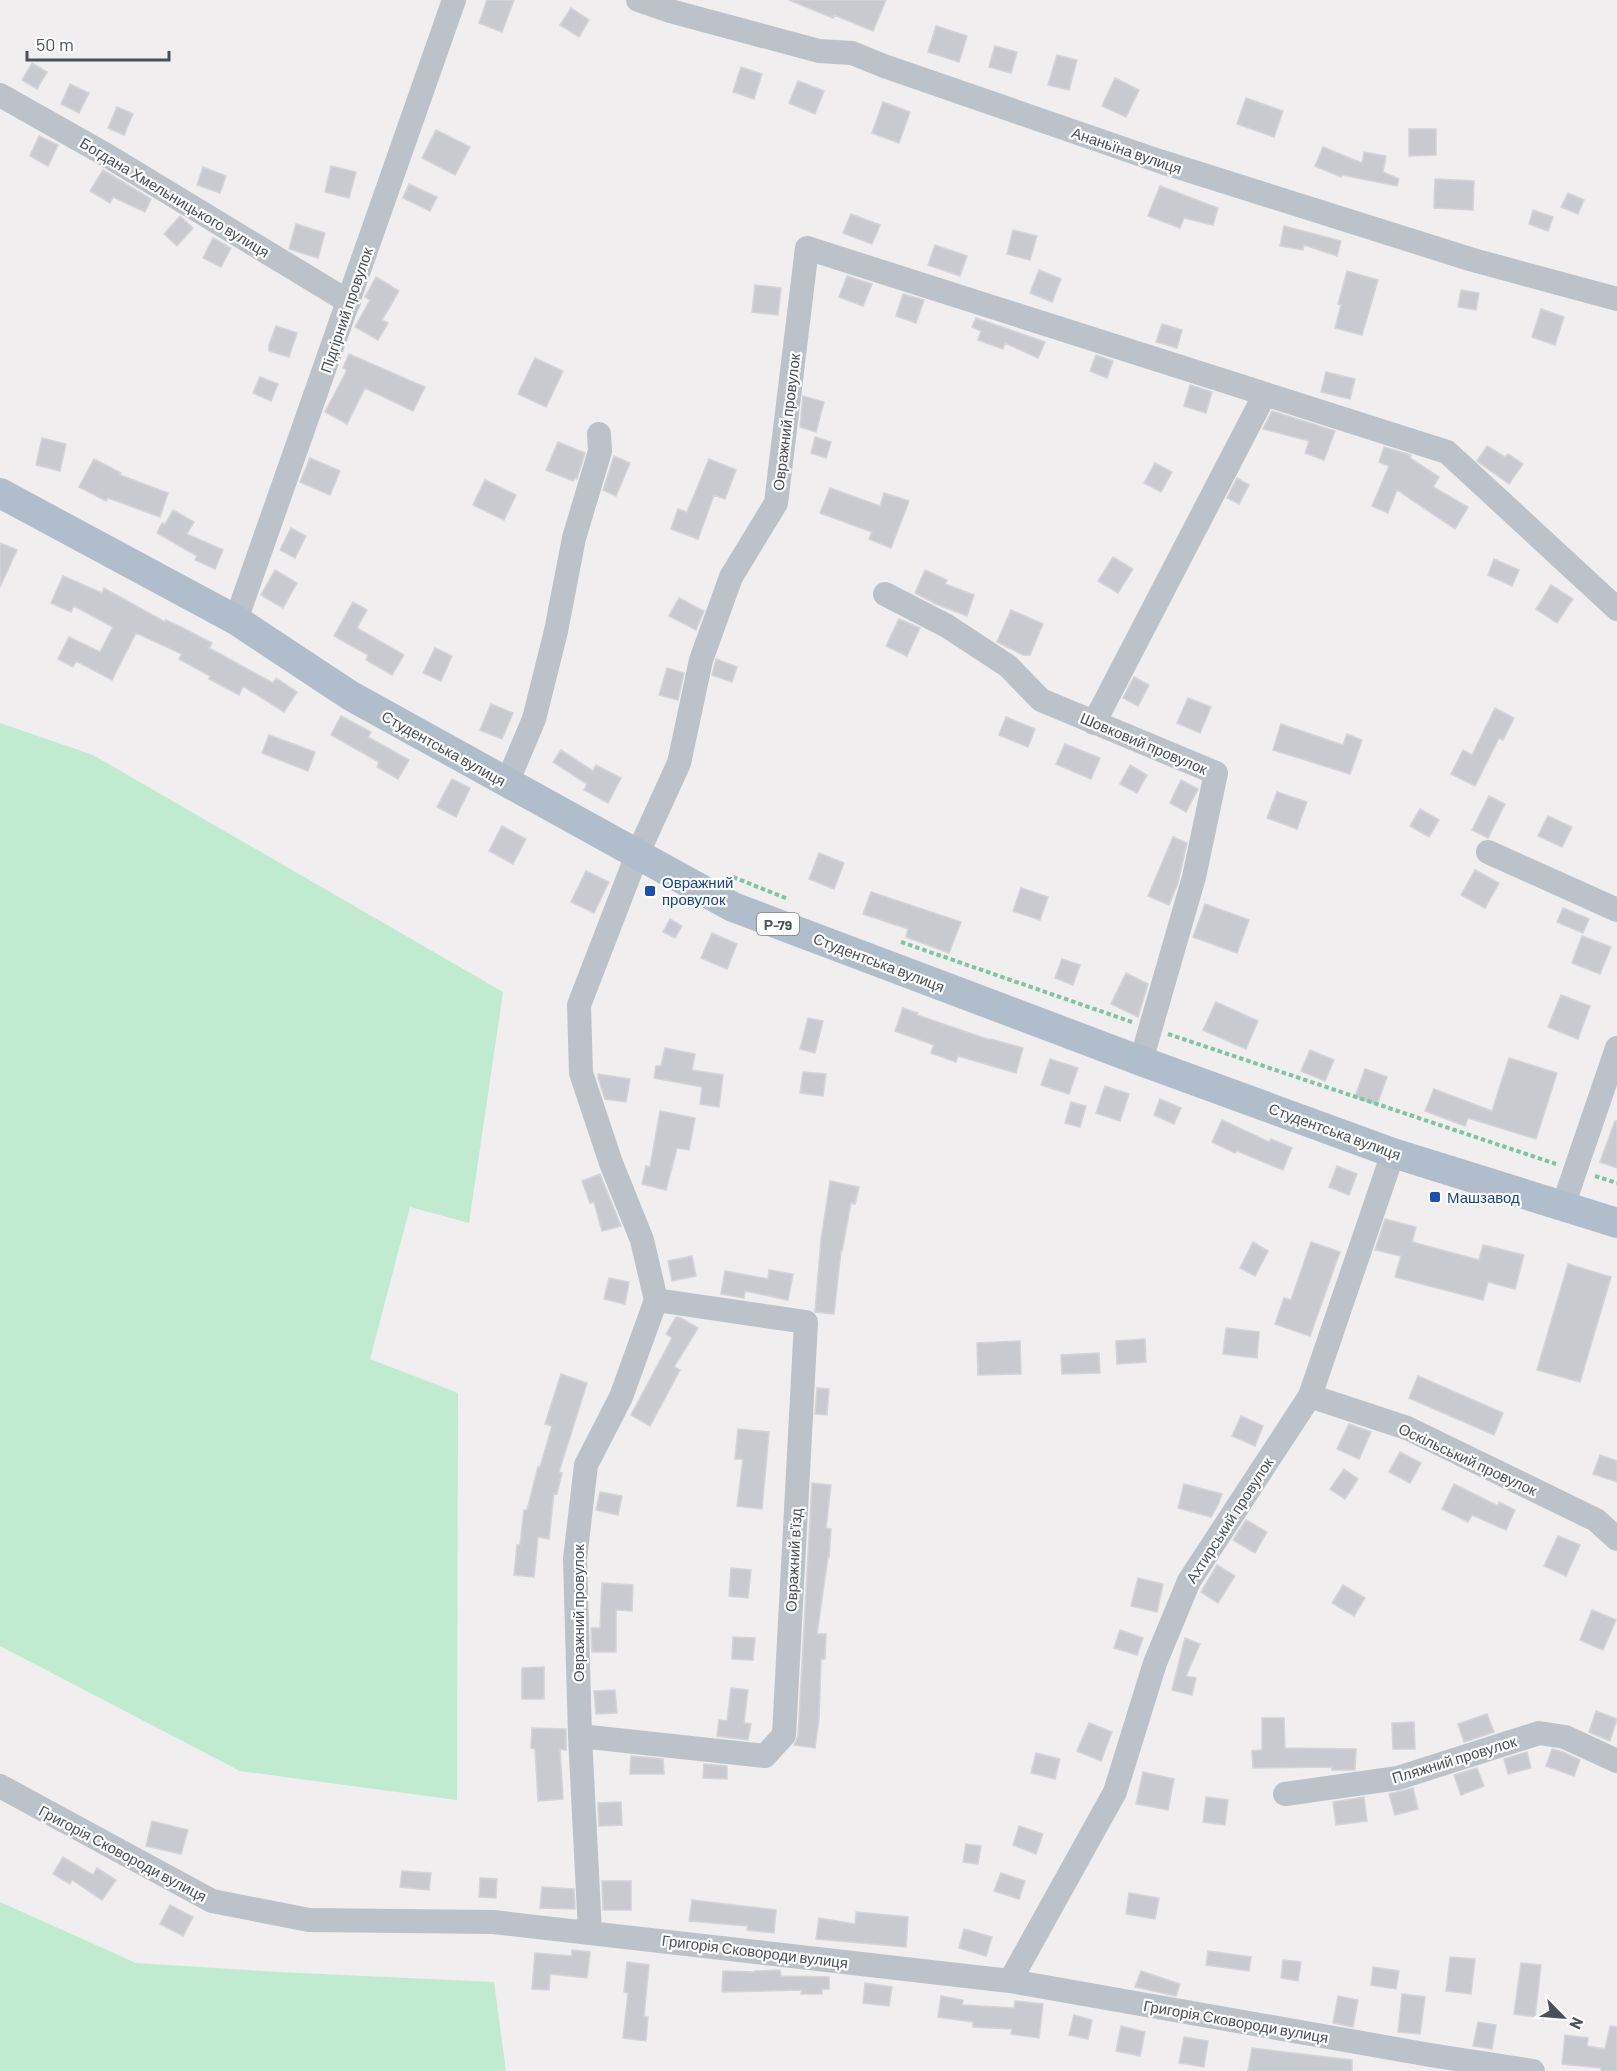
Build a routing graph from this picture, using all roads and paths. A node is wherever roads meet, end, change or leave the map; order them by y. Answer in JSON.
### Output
{"nodes":[{"id":1,"x":454,"y":0,"type":"edge"},
{"id":2,"x":638,"y":0,"type":"edge"},
{"id":3,"x":672,"y":6,"type":"edge"},
{"id":4,"x":0,"y":94,"type":"edge"},
{"id":5,"x":1617,"y":299,"type":"edge"},
{"id":6,"x":349,"y":302,"type":"junction"},
{"id":7,"x":1265,"y":394,"type":"junction"},
{"id":8,"x":599,"y":434,"type":"dead end"},
{"id":9,"x":0,"y":493,"type":"edge"},
{"id":10,"x":885,"y":594,"type":"dead end"},
{"id":11,"x":1617,"y":609,"type":"edge"},
{"id":12,"x":236,"y":620,"type":"junction"},
{"id":13,"x":1094,"y":723,"type":"junction"},
{"id":14,"x":507,"y":783,"type":"junction"},
{"id":15,"x":1488,"y":852,"type":"dead end"},
{"id":16,"x":637,"y":855,"type":"junction"},
{"id":17,"x":727,"y":875,"type":"dead end"},
{"id":18,"x":793,"y":902,"type":"dead end"},
{"id":19,"x":1617,"y":910,"type":"edge"},
{"id":20,"x":893,"y":940,"type":"dead end"},
{"id":21,"x":1150,"y":1029,"type":"junction"},
{"id":22,"x":1617,"y":1048,"type":"edge"},
{"id":23,"x":1141,"y":1061,"type":"junction"},
{"id":24,"x":1393,"y":1153,"type":"junction"},
{"id":25,"x":1575,"y":1170,"type":"junction"},
{"id":26,"x":1617,"y":1183,"type":"edge"},
{"id":27,"x":1563,"y":1206,"type":"junction"},
{"id":28,"x":1617,"y":1223,"type":"edge"},
{"id":29,"x":656,"y":1300,"type":"junction"},
{"id":30,"x":1310,"y":1396,"type":"junction"},
{"id":31,"x":1617,"y":1539,"type":"edge"},
{"id":32,"x":580,"y":1736,"type":"junction"},
{"id":33,"x":1617,"y":1761,"type":"edge"},
{"id":34,"x":0,"y":1786,"type":"edge"},
{"id":35,"x":1285,"y":1794,"type":"dead end"},
{"id":36,"x":590,"y":1932,"type":"junction"},
{"id":37,"x":1010,"y":1981,"type":"junction"},
{"id":38,"x":1533,"y":2071,"type":"edge"}],
"edges":[{"from":1,"to":6,"type":"street","name":"Підгірний провулок"},
{"from":2,"to":3,"type":"street","name":"Ананьїна вулиця"},
{"from":3,"to":5,"type":"street","name":"Ананьїна вулиця"},
{"from":4,"to":6,"type":"street","name":"Богдана Хмельницького вулиця"},
{"from":6,"to":12,"type":"street","name":"Підгірний провулок"},
{"from":7,"to":11,"type":"street"},
{"from":7,"to":13,"type":"street"},
{"from":7,"to":16,"type":"street","name":"Овражний провулок"},
{"from":8,"to":14,"type":"street"},
{"from":9,"to":12,"type":"main road","name":"Студентська вулиця","number":"Р-79"},
{"from":10,"to":13,"type":"street","name":"Шовковий провулок"},
{"from":12,"to":14,"type":"main road","name":"Студентська вулиця","number":"Р-79"},
{"from":13,"to":21,"type":"street","name":"Шовковий провулок"},
{"from":14,"to":16,"type":"main road","name":"Студентська вулиця","number":"Р-79"},
{"from":15,"to":19,"type":"street"},
{"from":16,"to":23,"type":"main road","name":"Студентська вулиця","number":"Р-79"},
{"from":16,"to":29,"type":"street","name":"Овражний провулок"},
{"from":17,"to":18,"type":"path"},
{"from":20,"to":21,"type":"path"},
{"from":21,"to":23,"type":"street","name":"Шовковий провулок"},
{"from":21,"to":25,"type":"path"},
{"from":22,"to":25,"type":"street"},
{"from":23,"to":24,"type":"main road","name":"Студентська вулиця","number":"Р-79"},
{"from":24,"to":27,"type":"main road","name":"Студентська вулиця","number":"Р-79"},
{"from":24,"to":30,"type":"street","name":"Ахтирський провулок"},
{"from":25,"to":26,"type":"path"},
{"from":25,"to":27,"type":"street"},
{"from":27,"to":28,"type":"main road","name":"Студентська вулиця","number":"Р-79"},
{"from":29,"to":32,"type":"street","name":"Овражний провулок"},
{"from":29,"to":32,"type":"street","name":"Овражний в'їзд"},
{"from":30,"to":31,"type":"street","name":"Оскільський провулок"},
{"from":30,"to":37,"type":"street","name":"Ахтирський провулок"},
{"from":32,"to":36,"type":"street","name":"Овражний провулок"},
{"from":33,"to":35,"type":"street","name":"Пляжний провулок"},
{"from":34,"to":36,"type":"street","name":"Григорія Сковороди вулиця"},
{"from":36,"to":37,"type":"street","name":"Григорія Сковороди вулиця"},
{"from":37,"to":38,"type":"street","name":"Григорія Сковороди вулиця"}]}
